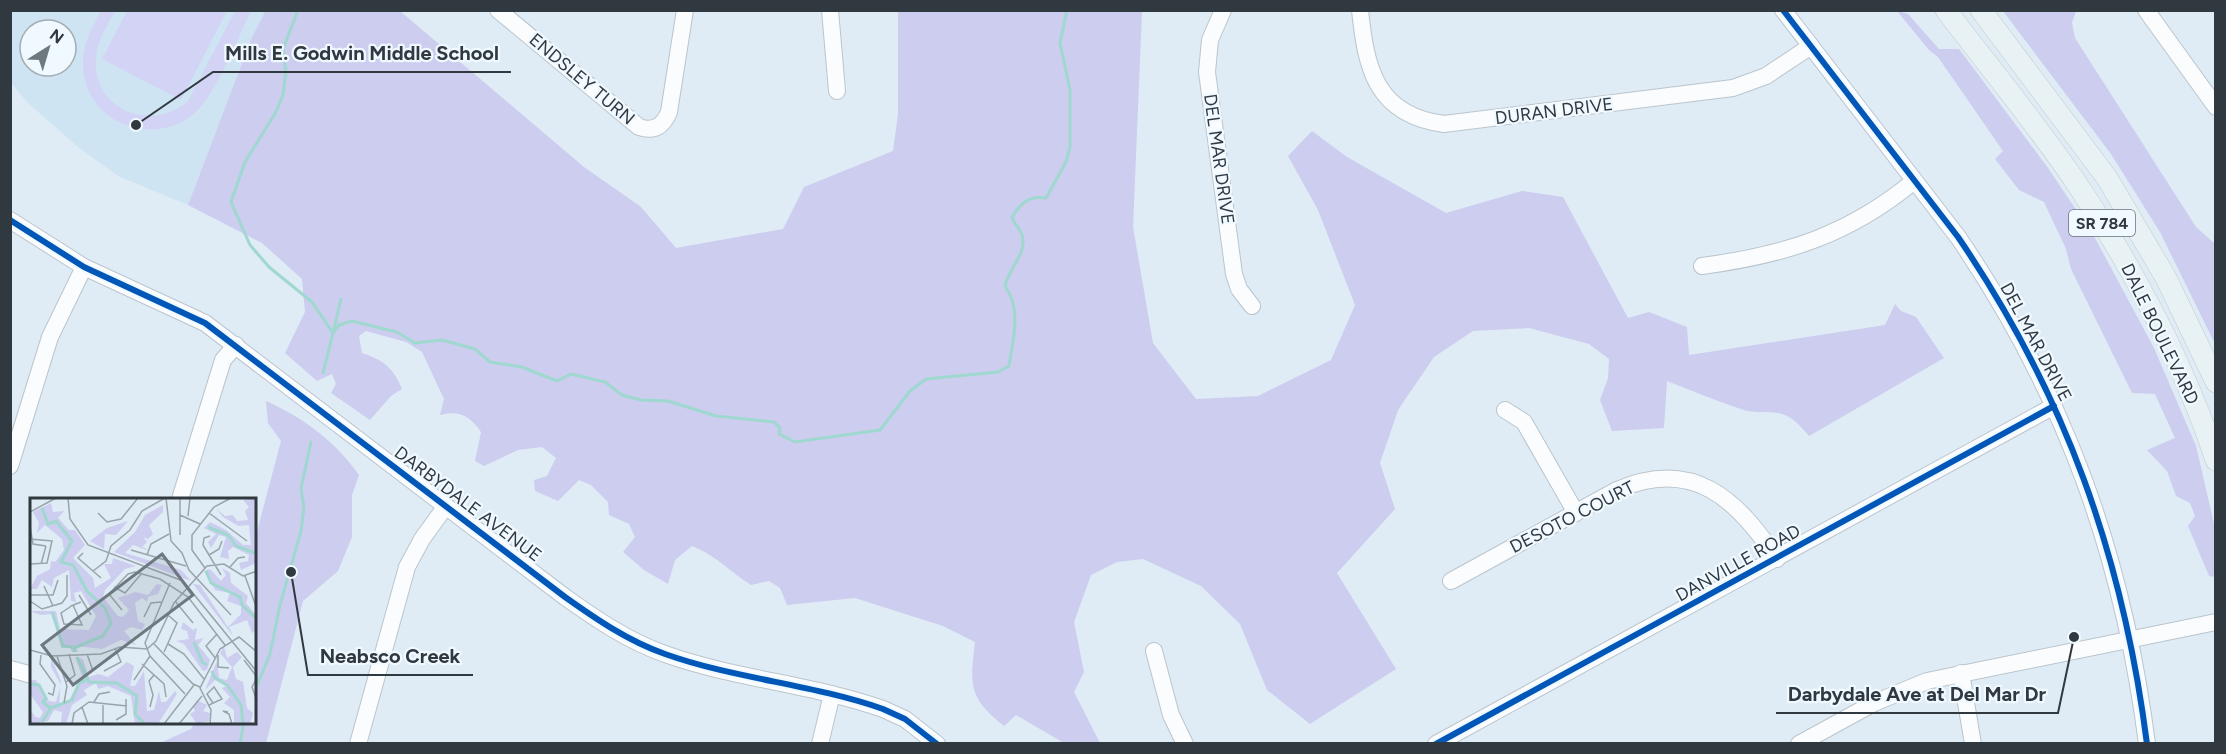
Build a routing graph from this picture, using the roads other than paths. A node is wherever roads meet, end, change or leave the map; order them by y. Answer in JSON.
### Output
{"nodes":[{"id":1,"x":498,"y":10,"type":"edge"},
{"id":2,"x":685,"y":10,"type":"edge"},
{"id":3,"x":830,"y":10,"type":"edge"},
{"id":4,"x":1223,"y":10,"type":"edge"},
{"id":5,"x":1359,"y":10,"type":"edge"},
{"id":6,"x":1783,"y":10,"type":"edge"},
{"id":7,"x":1946,"y":10,"type":"edge"},
{"id":8,"x":1981,"y":10,"type":"edge"},
{"id":9,"x":2146,"y":10,"type":"edge"},
{"id":10,"x":1811,"y":46,"type":"junction"},
{"id":11,"x":837,"y":92,"type":"dead end"},
{"id":12,"x":2216,"y":106,"type":"edge"},
{"id":13,"x":1914,"y":181,"type":"junction"},
{"id":14,"x":10,"y":220,"type":"edge"},
{"id":15,"x":84,"y":267,"type":"junction"},
{"id":16,"x":1702,"y":267,"type":"dead end"},
{"id":17,"x":1252,"y":306,"type":"dead end"},
{"id":18,"x":236,"y":345,"type":"junction"},
{"id":19,"x":2216,"y":382,"type":"edge"},
{"id":20,"x":2054,"y":406,"type":"junction"},
{"id":21,"x":1505,"y":410,"type":"dead end"},
{"id":22,"x":2216,"y":460,"type":"edge"},
{"id":23,"x":10,"y":466,"type":"edge"},
{"id":24,"x":180,"y":498,"type":"edge"},
{"id":25,"x":446,"y":506,"type":"junction"},
{"id":26,"x":1575,"y":513,"type":"junction"},
{"id":27,"x":1777,"y":559,"type":"junction"},
{"id":28,"x":1451,"y":581,"type":"dead end"},
{"id":29,"x":2216,"y":622,"type":"edge"},
{"id":30,"x":2132,"y":639,"type":"junction"},
{"id":31,"x":1154,"y":651,"type":"dead end"},
{"id":32,"x":10,"y":669,"type":"edge"},
{"id":33,"x":1961,"y":673,"type":"junction"},
{"id":34,"x":30,"y":674,"type":"edge"},
{"id":35,"x":831,"y":694,"type":"junction"},
{"id":36,"x":358,"y":744,"type":"edge"},
{"id":37,"x":820,"y":744,"type":"edge"},
{"id":38,"x":937,"y":744,"type":"edge"},
{"id":39,"x":1185,"y":744,"type":"edge"},
{"id":40,"x":1436,"y":744,"type":"edge"},
{"id":41,"x":1800,"y":744,"type":"edge"},
{"id":42,"x":1973,"y":744,"type":"edge"},
{"id":43,"x":2147,"y":744,"type":"edge"}],
"edges":[{"from":1,"to":2,"type":"street","name":"ENDSLEY TURN"},
{"from":3,"to":11,"type":"street"},
{"from":4,"to":17,"type":"street","name":"DEL MAR DRIVE"},
{"from":5,"to":10,"type":"street","name":"DURAN DRIVE"},
{"from":6,"to":10,"type":"street","name":"DEL MAR DRIVE"},
{"from":7,"to":22,"type":"main road","name":"DALE BOULEVARD","number":"SR 784"},
{"from":8,"to":19,"type":"main road","name":"DALE BOULEVARD","number":"SR 784"},
{"from":9,"to":12,"type":"street"},
{"from":10,"to":13,"type":"street","name":"DEL MAR DRIVE"},
{"from":13,"to":16,"type":"street"},
{"from":13,"to":20,"type":"street","name":"DEL MAR DRIVE"},
{"from":14,"to":15,"type":"street","name":"DARBYDALE AVENUE"},
{"from":15,"to":18,"type":"street","name":"DARBYDALE AVENUE"},
{"from":15,"to":23,"type":"street"},
{"from":18,"to":24,"type":"street"},
{"from":18,"to":25,"type":"street","name":"DARBYDALE AVENUE"},
{"from":20,"to":27,"type":"street","name":"DANVILLE ROAD"},
{"from":20,"to":30,"type":"street","name":"DEL MAR DRIVE"},
{"from":21,"to":26,"type":"street"},
{"from":25,"to":35,"type":"street","name":"DARBYDALE AVENUE"},
{"from":25,"to":36,"type":"street"},
{"from":26,"to":27,"type":"street","name":"DESOTO COURT"},
{"from":26,"to":28,"type":"street","name":"DESOTO COURT"},
{"from":27,"to":40,"type":"street","name":"DANVILLE ROAD"},
{"from":29,"to":30,"type":"street"},
{"from":30,"to":33,"type":"street"},
{"from":30,"to":43,"type":"street","name":"DEL MAR DRIVE"},
{"from":31,"to":39,"type":"street"},
{"from":32,"to":34,"type":"street"},
{"from":33,"to":41,"type":"street"},
{"from":33,"to":42,"type":"street"},
{"from":35,"to":37,"type":"street"},
{"from":35,"to":38,"type":"street","name":"DARBYDALE AVENUE"}]}
